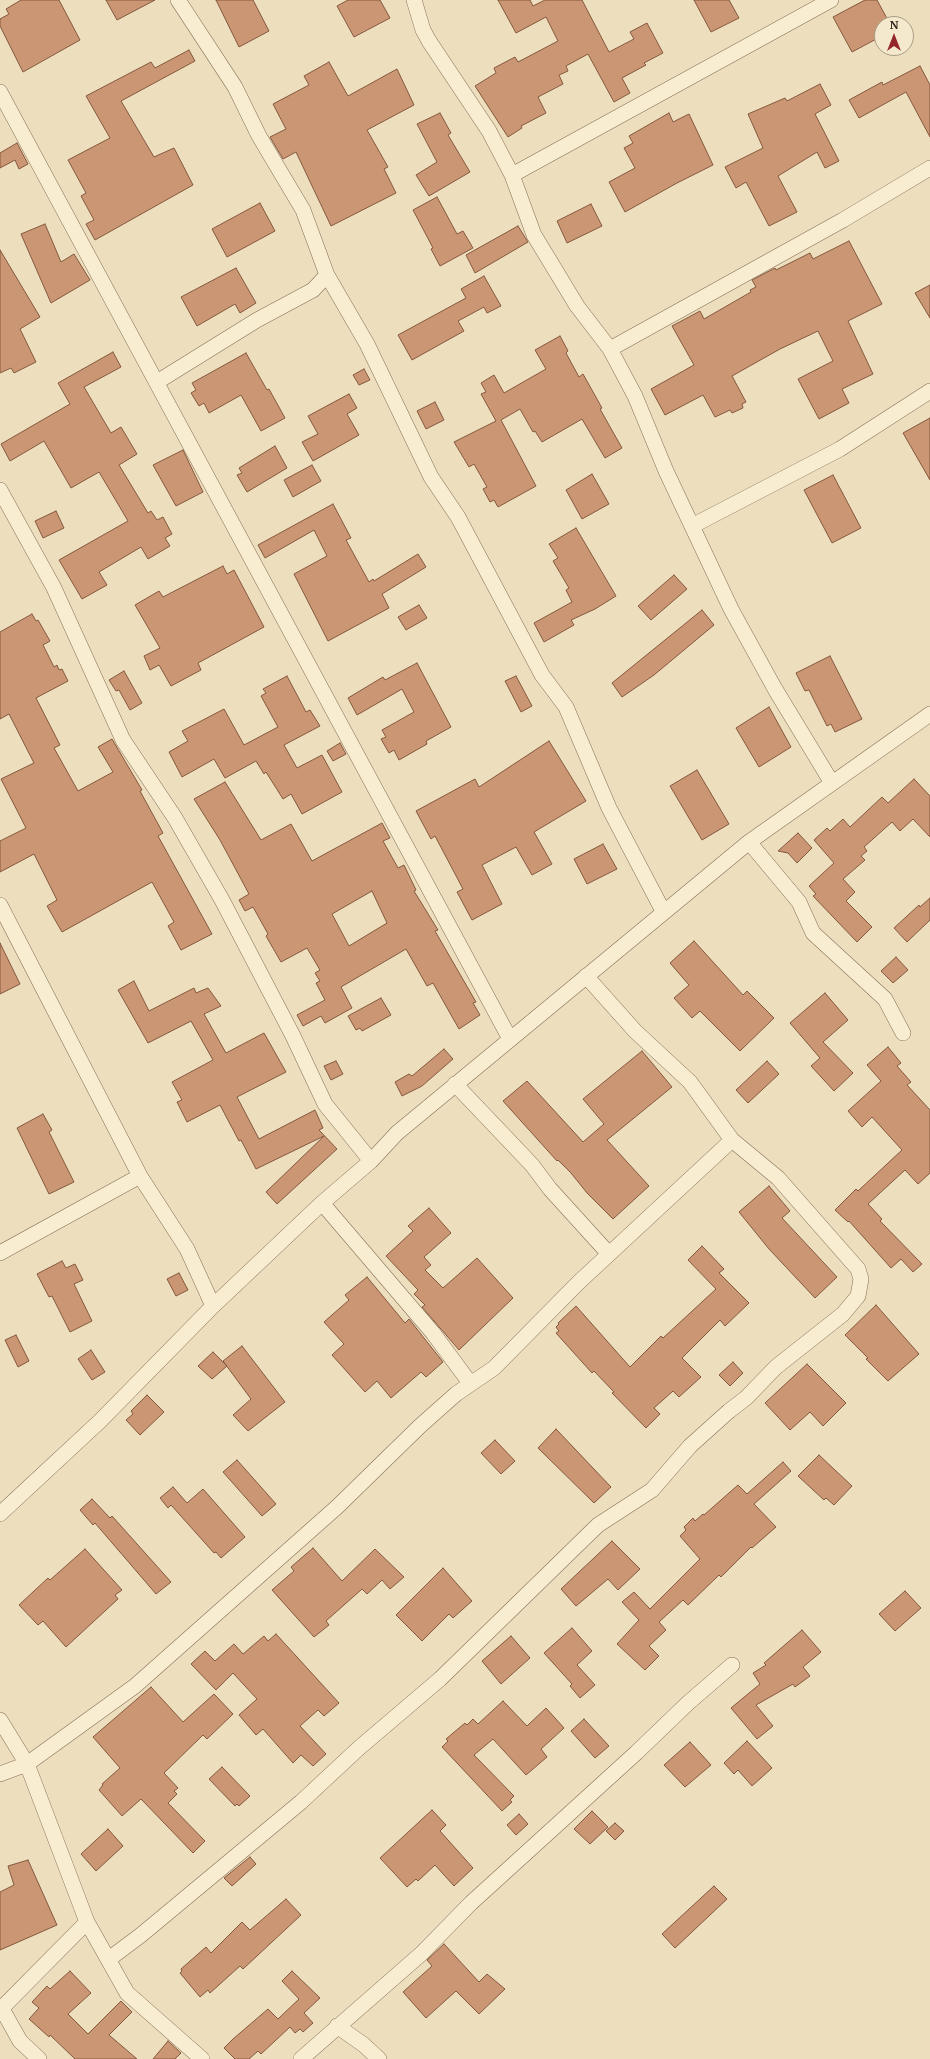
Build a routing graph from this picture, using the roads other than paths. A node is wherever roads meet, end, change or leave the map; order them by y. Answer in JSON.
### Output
{"nodes":[{"id":1,"x":178,"y":0,"type":"edge"},
{"id":2,"x":414,"y":0,"type":"edge"},
{"id":3,"x":831,"y":0,"type":"edge"},
{"id":4,"x":0,"y":92,"type":"edge"},
{"id":5,"x":930,"y":168,"type":"edge"},
{"id":6,"x":512,"y":174,"type":"junction"},
{"id":7,"x":327,"y":275,"type":"junction"},
{"id":8,"x":313,"y":290,"type":"junction"},
{"id":9,"x":337,"y":293,"type":"junction"},
{"id":10,"x":610,"y":349,"type":"junction"},
{"id":11,"x":156,"y":382,"type":"junction"},
{"id":12,"x":930,"y":391,"type":"edge"},
{"id":13,"x":0,"y":490,"type":"edge"},
{"id":14,"x":692,"y":526,"type":"junction"},
{"id":15,"x":930,"y":714,"type":"edge"},
{"id":16,"x":832,"y":783,"type":"junction"},
{"id":17,"x":749,"y":842,"type":"junction"},
{"id":18,"x":0,"y":905,"type":"edge"},
{"id":19,"x":663,"y":911,"type":"junction"},
{"id":20,"x":586,"y":976,"type":"junction"},
{"id":21,"x":903,"y":1033,"type":"dead end"},
{"id":22,"x":510,"y":1039,"type":"junction"},
{"id":23,"x":456,"y":1084,"type":"junction"},
{"id":24,"x":732,"y":1140,"type":"junction"},
{"id":25,"x":371,"y":1161,"type":"junction"},
{"id":26,"x":140,"y":1176,"type":"junction"},
{"id":27,"x":322,"y":1203,"type":"junction"},
{"id":28,"x":0,"y":1253,"type":"edge"},
{"id":29,"x":609,"y":1254,"type":"junction"},
{"id":30,"x":213,"y":1306,"type":"junction"},
{"id":31,"x":470,"y":1383,"type":"junction"},
{"id":32,"x":0,"y":1514,"type":"edge"},
{"id":33,"x":732,"y":1665,"type":"dead end"},
{"id":34,"x":0,"y":1720,"type":"edge"},
{"id":35,"x":27,"y":1764,"type":"junction"},
{"id":36,"x":0,"y":1774,"type":"edge"},
{"id":37,"x":87,"y":1922,"type":"junction"},
{"id":38,"x":109,"y":1959,"type":"junction"},
{"id":39,"x":1,"y":2010,"type":"edge"},
{"id":40,"x":337,"y":2026,"type":"junction"},
{"id":41,"x":39,"y":2059,"type":"edge"},
{"id":42,"x":202,"y":2059,"type":"edge"},
{"id":43,"x":301,"y":2059,"type":"edge"},
{"id":44,"x":379,"y":2059,"type":"edge"}],
"edges":[{"from":1,"to":7,"type":"street"},
{"from":2,"to":6,"type":"street"},
{"from":3,"to":6,"type":"street"},
{"from":4,"to":11,"type":"street"},
{"from":5,"to":10,"type":"street"},
{"from":6,"to":10,"type":"street"},
{"from":7,"to":8,"type":"street"},
{"from":7,"to":9,"type":"street"},
{"from":8,"to":9,"type":"street"},
{"from":8,"to":11,"type":"street"},
{"from":9,"to":19,"type":"street"},
{"from":10,"to":14,"type":"street"},
{"from":11,"to":22,"type":"street"},
{"from":12,"to":14,"type":"street"},
{"from":13,"to":25,"type":"street"},
{"from":14,"to":16,"type":"street"},
{"from":15,"to":16,"type":"street"},
{"from":16,"to":17,"type":"street"},
{"from":17,"to":19,"type":"street"},
{"from":17,"to":21,"type":"street"},
{"from":18,"to":26,"type":"street"},
{"from":19,"to":20,"type":"street"},
{"from":20,"to":22,"type":"street"},
{"from":20,"to":24,"type":"street"},
{"from":22,"to":23,"type":"street"},
{"from":23,"to":25,"type":"street"},
{"from":23,"to":29,"type":"street"},
{"from":24,"to":29,"type":"street"},
{"from":24,"to":38,"type":"street"},
{"from":25,"to":27,"type":"street"},
{"from":26,"to":28,"type":"street"},
{"from":26,"to":30,"type":"street"},
{"from":27,"to":30,"type":"street"},
{"from":27,"to":31,"type":"street"},
{"from":29,"to":31,"type":"street"},
{"from":30,"to":32,"type":"street"},
{"from":31,"to":35,"type":"street"},
{"from":33,"to":40,"type":"street"},
{"from":34,"to":35,"type":"street"},
{"from":35,"to":36,"type":"street"},
{"from":35,"to":37,"type":"street"},
{"from":37,"to":38,"type":"street"},
{"from":37,"to":39,"type":"street"},
{"from":38,"to":42,"type":"street"},
{"from":39,"to":41,"type":"street"},
{"from":40,"to":43,"type":"street"},
{"from":40,"to":44,"type":"street"}]}
